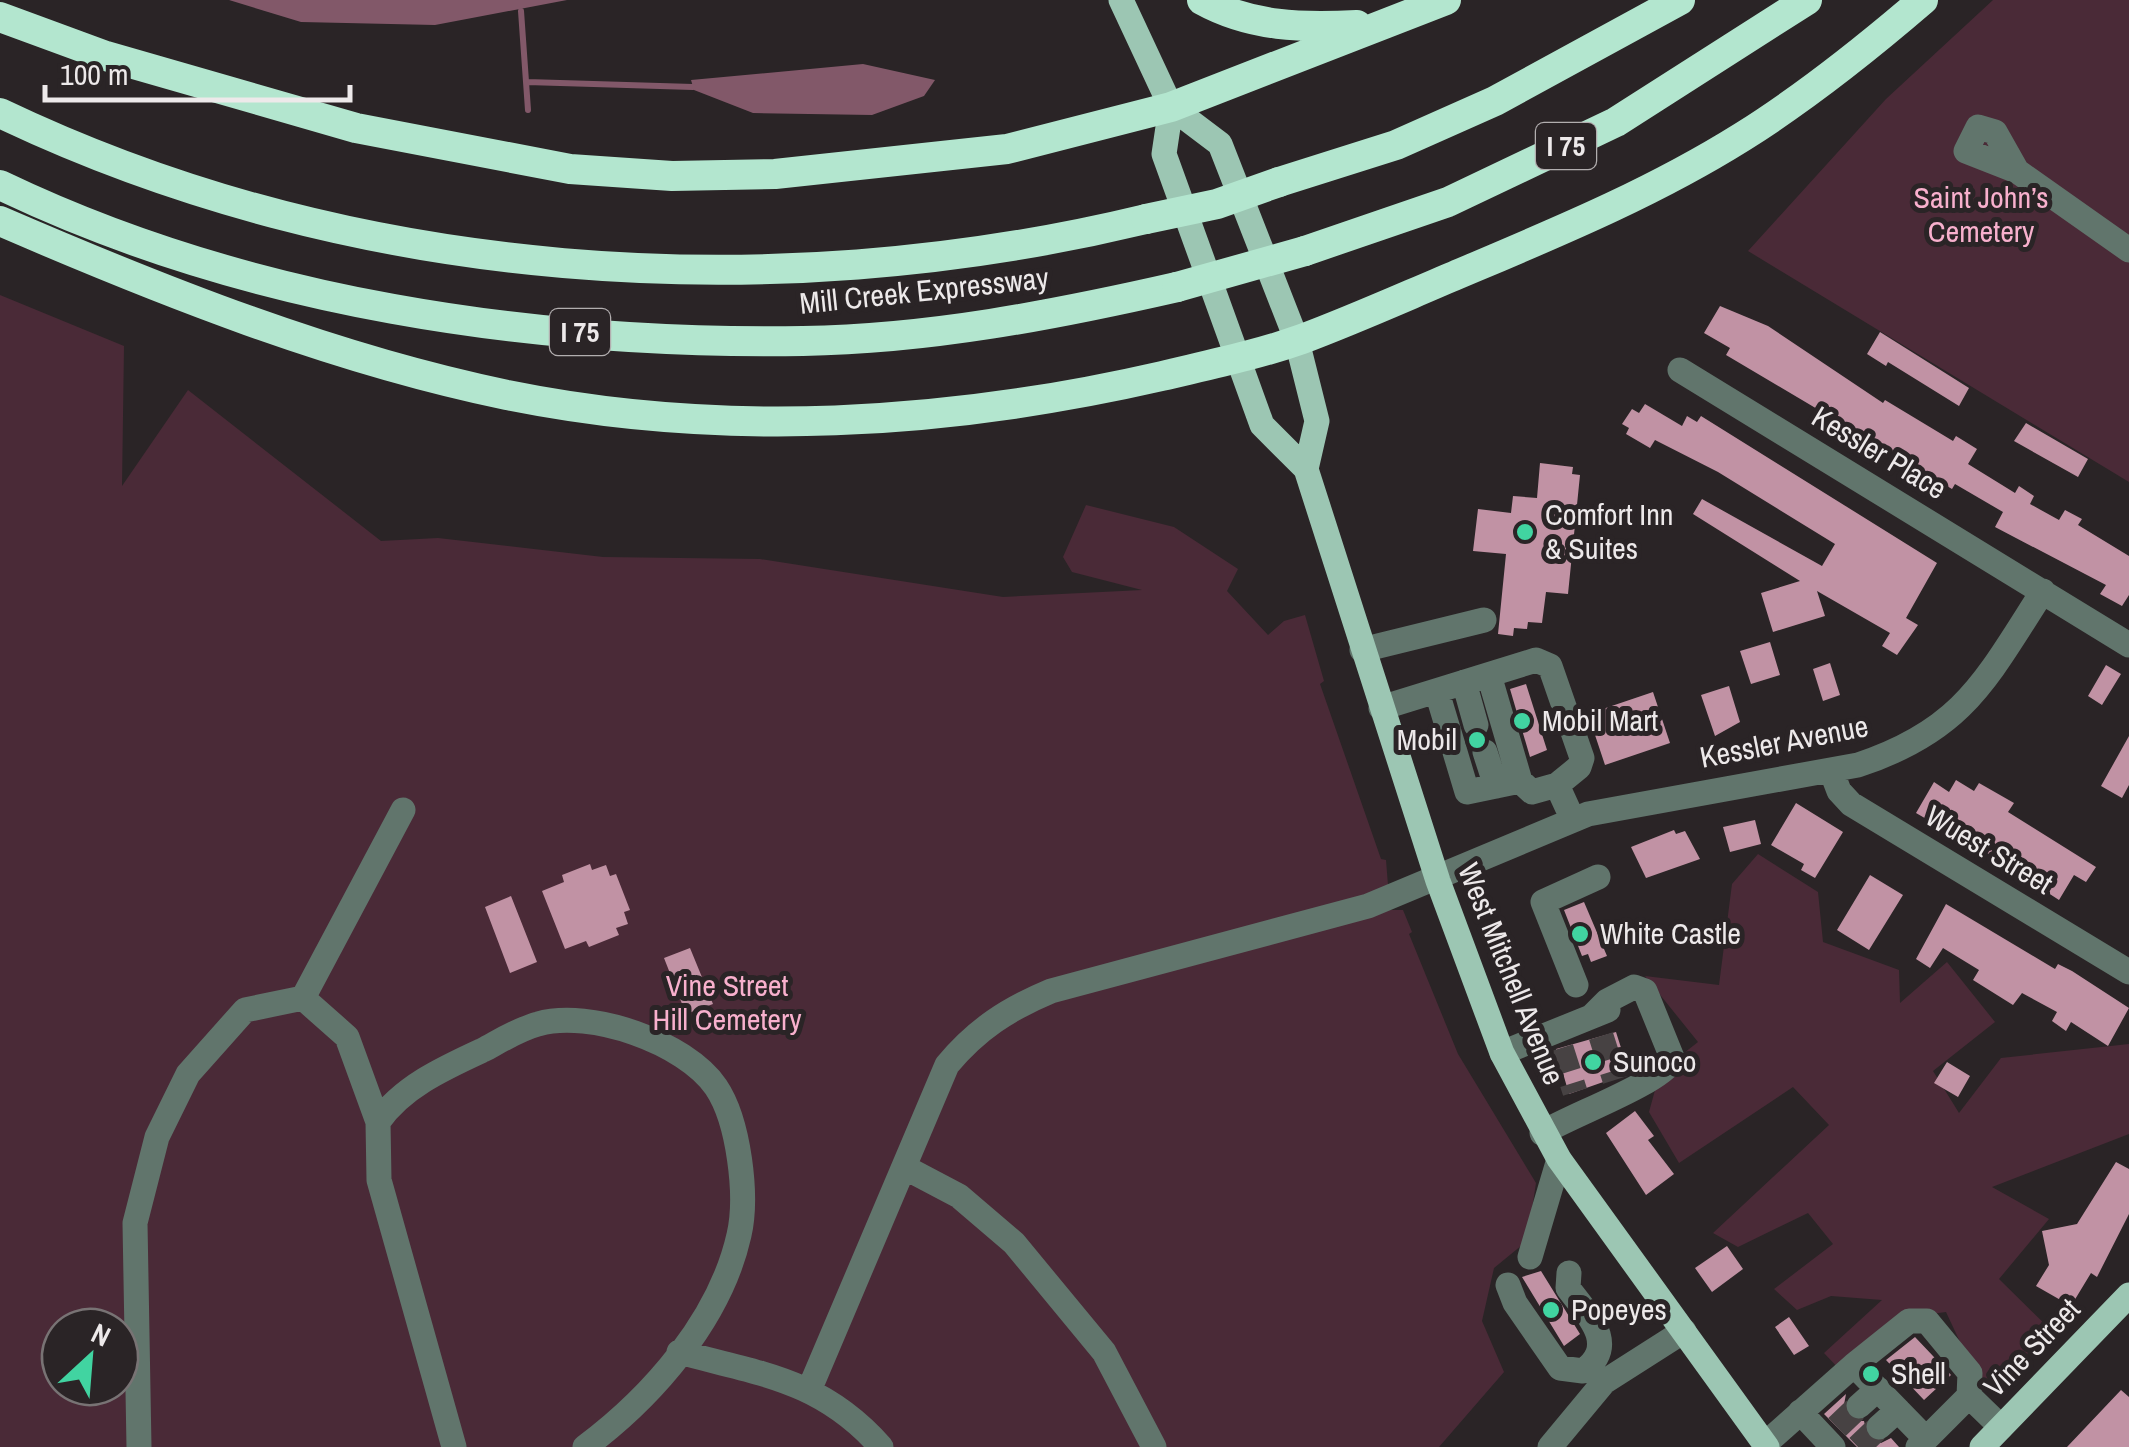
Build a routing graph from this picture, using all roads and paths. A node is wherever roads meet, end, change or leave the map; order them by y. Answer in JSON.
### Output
{"nodes":[{"id":1,"x":1121,"y":0,"type":"edge"},
{"id":2,"x":1202,"y":0,"type":"edge"},
{"id":3,"x":1446,"y":0,"type":"edge"},
{"id":4,"x":1680,"y":0,"type":"edge"},
{"id":5,"x":1807,"y":0,"type":"edge"},
{"id":6,"x":1923,"y":0,"type":"edge"},
{"id":7,"x":0,"y":17,"type":"edge"},
{"id":8,"x":1385,"y":23,"type":"junction"},
{"id":9,"x":1172,"y":107,"type":"junction"},
{"id":10,"x":0,"y":113,"type":"edge"},
{"id":11,"x":2017,"y":171,"type":"dead end"},
{"id":12,"x":0,"y":185,"type":"edge"},
{"id":13,"x":0,"y":221,"type":"edge"},
{"id":14,"x":2129,"y":250,"type":"edge"},
{"id":15,"x":1297,"y":341,"type":"junction"},
{"id":16,"x":1238,"y":356,"type":"junction"},
{"id":17,"x":1680,"y":370,"type":"dead end"},
{"id":18,"x":1306,"y":469,"type":"junction"},
{"id":19,"x":2043,"y":592,"type":"junction"},
{"id":20,"x":1484,"y":620,"type":"dead end"},
{"id":21,"x":2129,"y":645,"type":"edge"},
{"id":22,"x":1362,"y":650,"type":"junction"},
{"id":23,"x":1476,"y":678,"type":"junction"},
{"id":24,"x":1437,"y":692,"type":"junction"},
{"id":25,"x":1380,"y":708,"type":"junction"},
{"id":26,"x":1476,"y":725,"type":"dead end"},
{"id":27,"x":1484,"y":752,"type":"dead end"},
{"id":28,"x":1831,"y":770,"type":"junction"},
{"id":29,"x":1508,"y":784,"type":"junction"},
{"id":30,"x":1557,"y":785,"type":"junction"},
{"id":31,"x":402,"y":810,"type":"dead end"},
{"id":32,"x":1573,"y":820,"type":"junction"},
{"id":33,"x":1598,"y":877,"type":"dead end"},
{"id":34,"x":1438,"y":881,"type":"junction"},
{"id":35,"x":2129,"y":972,"type":"edge"},
{"id":36,"x":1576,"y":985,"type":"dead end"},
{"id":37,"x":303,"y":998,"type":"junction"},
{"id":38,"x":1502,"y":1053,"type":"junction"},
{"id":39,"x":378,"y":1122,"type":"junction"},
{"id":40,"x":1542,"y":1134,"type":"junction"},
{"id":41,"x":1559,"y":1159,"type":"junction"},
{"id":42,"x":904,"y":1167,"type":"junction"},
{"id":43,"x":1530,"y":1257,"type":"dead end"},
{"id":44,"x":1569,"y":1273,"type":"dead end"},
{"id":45,"x":1508,"y":1285,"type":"dead end"},
{"id":46,"x":2125,"y":1306,"type":"edge"},
{"id":47,"x":1684,"y":1331,"type":"junction"},
{"id":48,"x":680,"y":1352,"type":"junction"},
{"id":49,"x":1854,"y":1366,"type":"junction"},
{"id":50,"x":810,"y":1388,"type":"junction"},
{"id":51,"x":1969,"y":1396,"type":"junction"},
{"id":52,"x":1800,"y":1412,"type":"junction"},
{"id":53,"x":2001,"y":1427,"type":"junction"},
{"id":54,"x":1564,"y":1437,"type":"edge"},
{"id":55,"x":1832,"y":1437,"type":"edge"},
{"id":56,"x":1922,"y":1443,"type":"edge"},
{"id":57,"x":1766,"y":1446,"type":"edge"},
{"id":58,"x":139,"y":1447,"type":"edge"},
{"id":59,"x":454,"y":1447,"type":"edge"},
{"id":60,"x":585,"y":1447,"type":"edge"},
{"id":61,"x":881,"y":1447,"type":"edge"},
{"id":62,"x":1154,"y":1447,"type":"edge"},
{"id":63,"x":1550,"y":1447,"type":"edge"},
{"id":64,"x":1982,"y":1447,"type":"edge"}],
"edges":[{"from":1,"to":9,"type":"main road","name":"West Mitchell Avenue"},
{"from":2,"to":8,"type":"highway"},
{"from":3,"to":8,"type":"highway"},
{"from":4,"to":10,"type":"highway","name":"Mill Creek Expressway","number":"I 75","bridge":true},
{"from":5,"to":12,"type":"highway","name":"Mill Creek Expressway","number":"I 75","bridge":true},
{"from":6,"to":15,"type":"highway"},
{"from":7,"to":9,"type":"highway"},
{"from":8,"to":9,"type":"highway"},
{"from":9,"to":15,"type":"main road","name":"West Mitchell Avenue"},
{"from":9,"to":16,"type":"main road","name":"West Mitchell Avenue"},
{"from":11,"to":14,"type":"street"},
{"from":13,"to":16,"type":"highway"},
{"from":15,"to":16,"type":"highway"},
{"from":15,"to":18,"type":"main road","name":"West Mitchell Avenue"},
{"from":16,"to":18,"type":"main road","name":"West Mitchell Avenue"},
{"from":17,"to":19,"type":"street","name":"Kessler Place"},
{"from":18,"to":22,"type":"main road","name":"West Mitchell Avenue"},
{"from":19,"to":21,"type":"street"},
{"from":19,"to":28,"type":"street","name":"Kessler Avenue"},
{"from":20,"to":22,"type":"street"},
{"from":22,"to":25,"type":"main road","name":"West Mitchell Avenue"},
{"from":23,"to":24,"type":"street"},
{"from":23,"to":26,"type":"street"},
{"from":23,"to":29,"type":"street"},
{"from":23,"to":30,"type":"street"},
{"from":24,"to":25,"type":"street"},
{"from":24,"to":29,"type":"street"},
{"from":25,"to":34,"type":"main road","name":"West Mitchell Avenue"},
{"from":27,"to":29,"type":"street"},
{"from":28,"to":32,"type":"street","name":"Kessler Avenue"},
{"from":28,"to":35,"type":"street","name":"Wuest Street"},
{"from":29,"to":30,"type":"street"},
{"from":30,"to":32,"type":"street"},
{"from":31,"to":37,"type":"street"},
{"from":32,"to":34,"type":"street","name":"Kessler Avenue"},
{"from":33,"to":36,"type":"street"},
{"from":34,"to":38,"type":"main road","name":"West Mitchell Avenue"},
{"from":34,"to":42,"type":"street","name":"Kessler Avenue"},
{"from":37,"to":39,"type":"street"},
{"from":37,"to":58,"type":"street"},
{"from":38,"to":40,"type":"main road","name":"West Mitchell Avenue"},
{"from":38,"to":40,"type":"street"},
{"from":39,"to":48,"type":"street"},
{"from":39,"to":59,"type":"street"},
{"from":40,"to":41,"type":"main road","name":"West Mitchell Avenue"},
{"from":41,"to":43,"type":"street"},
{"from":41,"to":47,"type":"main road","name":"West Mitchell Avenue"},
{"from":42,"to":50,"type":"street","name":"Kessler Avenue"},
{"from":42,"to":62,"type":"street"},
{"from":44,"to":45,"type":"street"},
{"from":46,"to":53,"type":"main road","name":"Vine Street"},
{"from":47,"to":54,"type":"street"},
{"from":47,"to":57,"type":"main road","name":"West Mitchell Avenue"},
{"from":48,"to":50,"type":"street"},
{"from":48,"to":60,"type":"street"},
{"from":49,"to":51,"type":"street"},
{"from":49,"to":52,"type":"street"},
{"from":49,"to":56,"type":"street"},
{"from":50,"to":61,"type":"street"},
{"from":51,"to":53,"type":"street"},
{"from":51,"to":56,"type":"street"},
{"from":52,"to":55,"type":"street"},
{"from":52,"to":57,"type":"street"},
{"from":53,"to":64,"type":"main road","name":"Vine Street"},
{"from":54,"to":63,"type":"street"}]}
